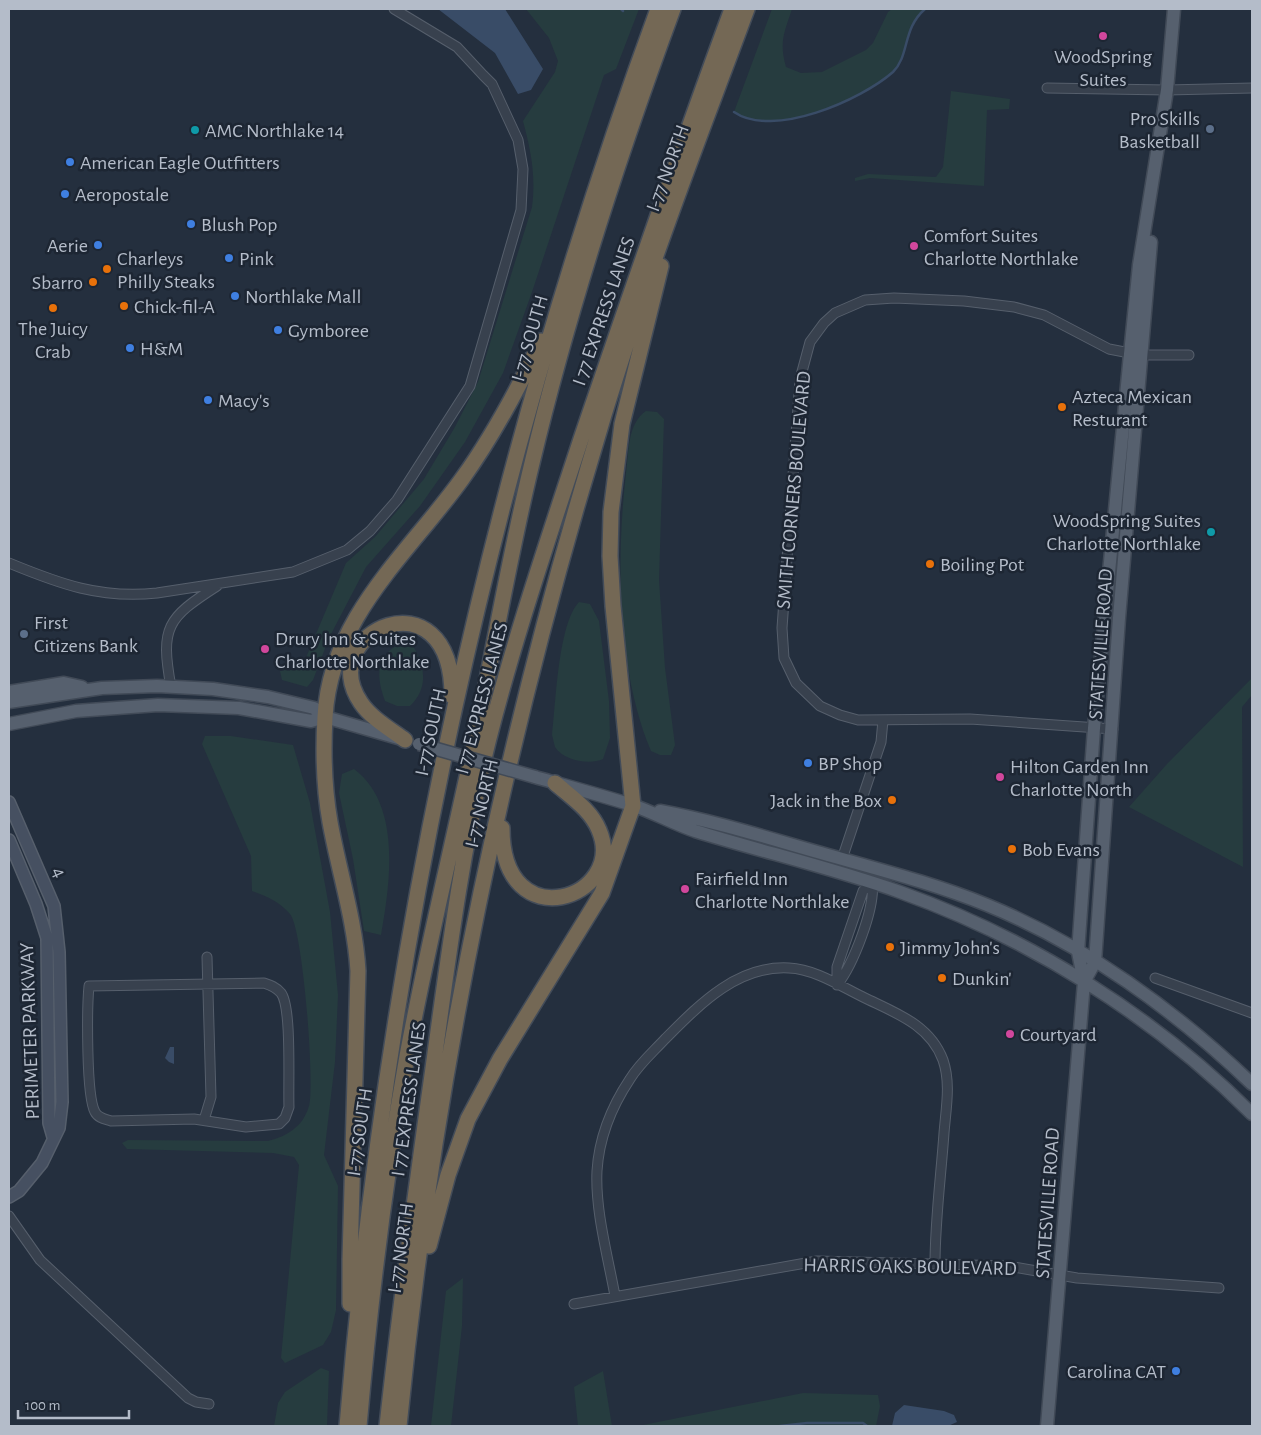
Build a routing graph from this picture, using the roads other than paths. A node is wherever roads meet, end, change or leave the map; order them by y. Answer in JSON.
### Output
{"nodes":[{"id":1,"x":394,"y":9,"type":"edge"},
{"id":2,"x":658,"y":9,"type":"edge"},
{"id":3,"x":673,"y":9,"type":"edge"},
{"id":4,"x":732,"y":9,"type":"edge"},
{"id":5,"x":747,"y":9,"type":"edge"},
{"id":6,"x":1174,"y":9,"type":"edge"},
{"id":7,"x":1047,"y":88,"type":"dead end"},
{"id":8,"x":1252,"y":88,"type":"edge"},
{"id":9,"x":1167,"y":90,"type":"junction"},
{"id":10,"x":683,"y":182,"type":"junction"},
{"id":11,"x":559,"y":302,"type":"junction"},
{"id":12,"x":1135,"y":355,"type":"junction"},
{"id":13,"x":1189,"y":355,"type":"dead end"},
{"id":14,"x":9,"y":562,"type":"edge"},
{"id":15,"x":222,"y":583,"type":"junction"},
{"id":16,"x":1106,"y":605,"type":"junction"},
{"id":17,"x":1104,"y":621,"type":"junction"},
{"id":18,"x":1118,"y":641,"type":"junction"},
{"id":19,"x":1116,"y":670,"type":"junction"},
{"id":20,"x":171,"y":687,"type":"junction"},
{"id":21,"x":89,"y":689,"type":"junction"},
{"id":22,"x":9,"y":692,"type":"edge"},
{"id":23,"x":9,"y":702,"type":"edge"},
{"id":24,"x":324,"y":717,"type":"junction"},
{"id":25,"x":882,"y":720,"type":"junction"},
{"id":26,"x":452,"y":721,"type":"junction"},
{"id":27,"x":9,"y":724,"type":"edge"},
{"id":28,"x":1094,"y":728,"type":"junction"},
{"id":29,"x":1112,"y":729,"type":"junction"},
{"id":30,"x":412,"y":742,"type":"junction"},
{"id":31,"x":554,"y":783,"type":"junction"},
{"id":32,"x":9,"y":802,"type":"edge"},
{"id":33,"x":502,"y":802,"type":"junction"},
{"id":34,"x":633,"y":806,"type":"junction"},
{"id":35,"x":9,"y":840,"type":"edge"},
{"id":36,"x":842,"y":859,"type":"junction"},
{"id":37,"x":872,"y":882,"type":"junction"},
{"id":38,"x":51,"y":898,"type":"joint"},
{"id":39,"x":1078,"y":952,"type":"junction"},
{"id":40,"x":207,"y":957,"type":"dead end"},
{"id":41,"x":1095,"y":962,"type":"junction"},
{"id":42,"x":1155,"y":978,"type":"dead end"},
{"id":43,"x":1084,"y":982,"type":"junction"},
{"id":44,"x":208,"y":984,"type":"junction"},
{"id":45,"x":837,"y":985,"type":"junction"},
{"id":46,"x":1252,"y":1013,"type":"edge"},
{"id":47,"x":1183,"y":1052,"type":"junction"},
{"id":48,"x":1252,"y":1084,"type":"edge"},
{"id":49,"x":1252,"y":1102,"type":"edge"},
{"id":50,"x":1252,"y":1114,"type":"edge"},
{"id":51,"x":204,"y":1120,"type":"junction"},
{"id":52,"x":53,"y":1137,"type":"junction"},
{"id":53,"x":9,"y":1197,"type":"edge"},
{"id":54,"x":9,"y":1216,"type":"edge"},
{"id":55,"x":935,"y":1264,"type":"junction"},
{"id":56,"x":1060,"y":1275,"type":"junction"},
{"id":57,"x":1219,"y":1288,"type":"dead end"},
{"id":58,"x":615,"y":1296,"type":"junction"},
{"id":59,"x":574,"y":1304,"type":"dead end"},
{"id":60,"x":412,"y":1312,"type":"junction"},
{"id":61,"x":352,"y":1375,"type":"junction"},
{"id":62,"x":209,"y":1404,"type":"dead end"},
{"id":63,"x":348,"y":1426,"type":"edge"},
{"id":64,"x":359,"y":1426,"type":"edge"},
{"id":65,"x":387,"y":1426,"type":"edge"},
{"id":66,"x":399,"y":1426,"type":"edge"},
{"id":67,"x":1047,"y":1426,"type":"edge"}],
"edges":[{"from":1,"to":15,"type":"street"},
{"from":2,"to":11,"type":"highway","name":"I-77 SOUTH"},
{"from":3,"to":64,"type":"highway","name":"I 77 EXPRESS LANES"},
{"from":4,"to":65,"type":"highway","name":"I 77 EXPRESS LANES"},
{"from":5,"to":10,"type":"highway","name":"I-77 NORTH"},
{"from":6,"to":9,"type":"main road","name":"STATESVILLE ROAD"},
{"from":7,"to":9,"type":"street"},
{"from":8,"to":9,"type":"street"},
{"from":9,"to":12,"type":"main road","name":"STATESVILLE ROAD"},
{"from":10,"to":33,"type":"highway","name":"I-77 NORTH"},
{"from":10,"to":34,"type":"highway"},
{"from":11,"to":24,"type":"highway"},
{"from":11,"to":26,"type":"highway","name":"I-77 SOUTH"},
{"from":12,"to":13,"type":"street","name":"SMITH CORNERS BOULEVARD"},
{"from":12,"to":16,"type":"main road","name":"STATESVILLE ROAD"},
{"from":12,"to":18,"type":"main road","name":"STATESVILLE ROAD"},
{"from":12,"to":25,"type":"street","name":"SMITH CORNERS BOULEVARD"},
{"from":14,"to":15,"type":"street"},
{"from":15,"to":20,"type":"street"},
{"from":16,"to":17,"type":"main road","name":"STATESVILLE ROAD"},
{"from":16,"to":18,"type":"main road"},
{"from":17,"to":19,"type":"main road"},
{"from":17,"to":28,"type":"main road","name":"STATESVILLE ROAD"},
{"from":18,"to":19,"type":"main road","name":"STATESVILLE ROAD"},
{"from":19,"to":29,"type":"main road","name":"STATESVILLE ROAD"},
{"from":20,"to":21,"type":"main road"},
{"from":20,"to":24,"type":"main road"},
{"from":21,"to":22,"type":"main road"},
{"from":21,"to":23,"type":"main road"},
{"from":24,"to":27,"type":"main road"},
{"from":24,"to":30,"type":"main road"},
{"from":24,"to":61,"type":"highway"},
{"from":25,"to":28,"type":"street","name":"SMITH CORNERS BOULEVARD"},
{"from":25,"to":36,"type":"street"},
{"from":26,"to":30,"type":"highway"},
{"from":26,"to":61,"type":"highway","name":"I-77 SOUTH"},
{"from":28,"to":29,"type":"street","name":"SMITH CORNERS BOULEVARD"},
{"from":28,"to":39,"type":"main road","name":"STATESVILLE ROAD"},
{"from":29,"to":41,"type":"main road","name":"STATESVILLE ROAD"},
{"from":30,"to":31,"type":"main road","bridge":true},
{"from":31,"to":33,"type":"highway"},
{"from":31,"to":34,"type":"main road"},
{"from":32,"to":38,"type":"street","name":"4"},
{"from":33,"to":60,"type":"highway","name":"I-77 NORTH"},
{"from":34,"to":36,"type":"main road"},
{"from":34,"to":37,"type":"main road"},
{"from":34,"to":60,"type":"highway"},
{"from":35,"to":52,"type":"street","name":"PERIMETER PARKWAY"},
{"from":36,"to":39,"type":"main road"},
{"from":37,"to":43,"type":"main road"},
{"from":37,"to":45,"type":"street"},
{"from":38,"to":52,"type":"street","name":"PERIMETER PARKWAY"},
{"from":39,"to":41,"type":"main road"},
{"from":39,"to":43,"type":"main road","name":"STATESVILLE ROAD"},
{"from":40,"to":44,"type":"street"},
{"from":41,"to":43,"type":"main road","name":"STATESVILLE ROAD"},
{"from":41,"to":48,"type":"main road"},
{"from":42,"to":46,"type":"street"},
{"from":43,"to":47,"type":"main road"},
{"from":43,"to":56,"type":"main road","name":"STATESVILLE ROAD"},
{"from":44,"to":51,"type":"street"},
{"from":44,"to":51,"type":"street"},
{"from":44,"to":51,"type":"street"},
{"from":45,"to":55,"type":"street"},
{"from":45,"to":58,"type":"street"},
{"from":47,"to":49,"type":"main road"},
{"from":47,"to":50,"type":"main road"},
{"from":52,"to":53,"type":"street","name":"PERIMETER PARKWAY"},
{"from":54,"to":62,"type":"street"},
{"from":55,"to":56,"type":"street","name":"HARRIS OAKS BOULEVARD"},
{"from":55,"to":58,"type":"street","name":"HARRIS OAKS BOULEVARD"},
{"from":56,"to":57,"type":"street","name":"HARRIS OAKS BOULEVARD"},
{"from":56,"to":67,"type":"main road","name":"STATESVILLE ROAD"},
{"from":58,"to":59,"type":"street","name":"HARRIS OAKS BOULEVARD"},
{"from":60,"to":66,"type":"highway","name":"I-77 NORTH"},
{"from":61,"to":63,"type":"highway","name":"I-77 SOUTH"}]}
